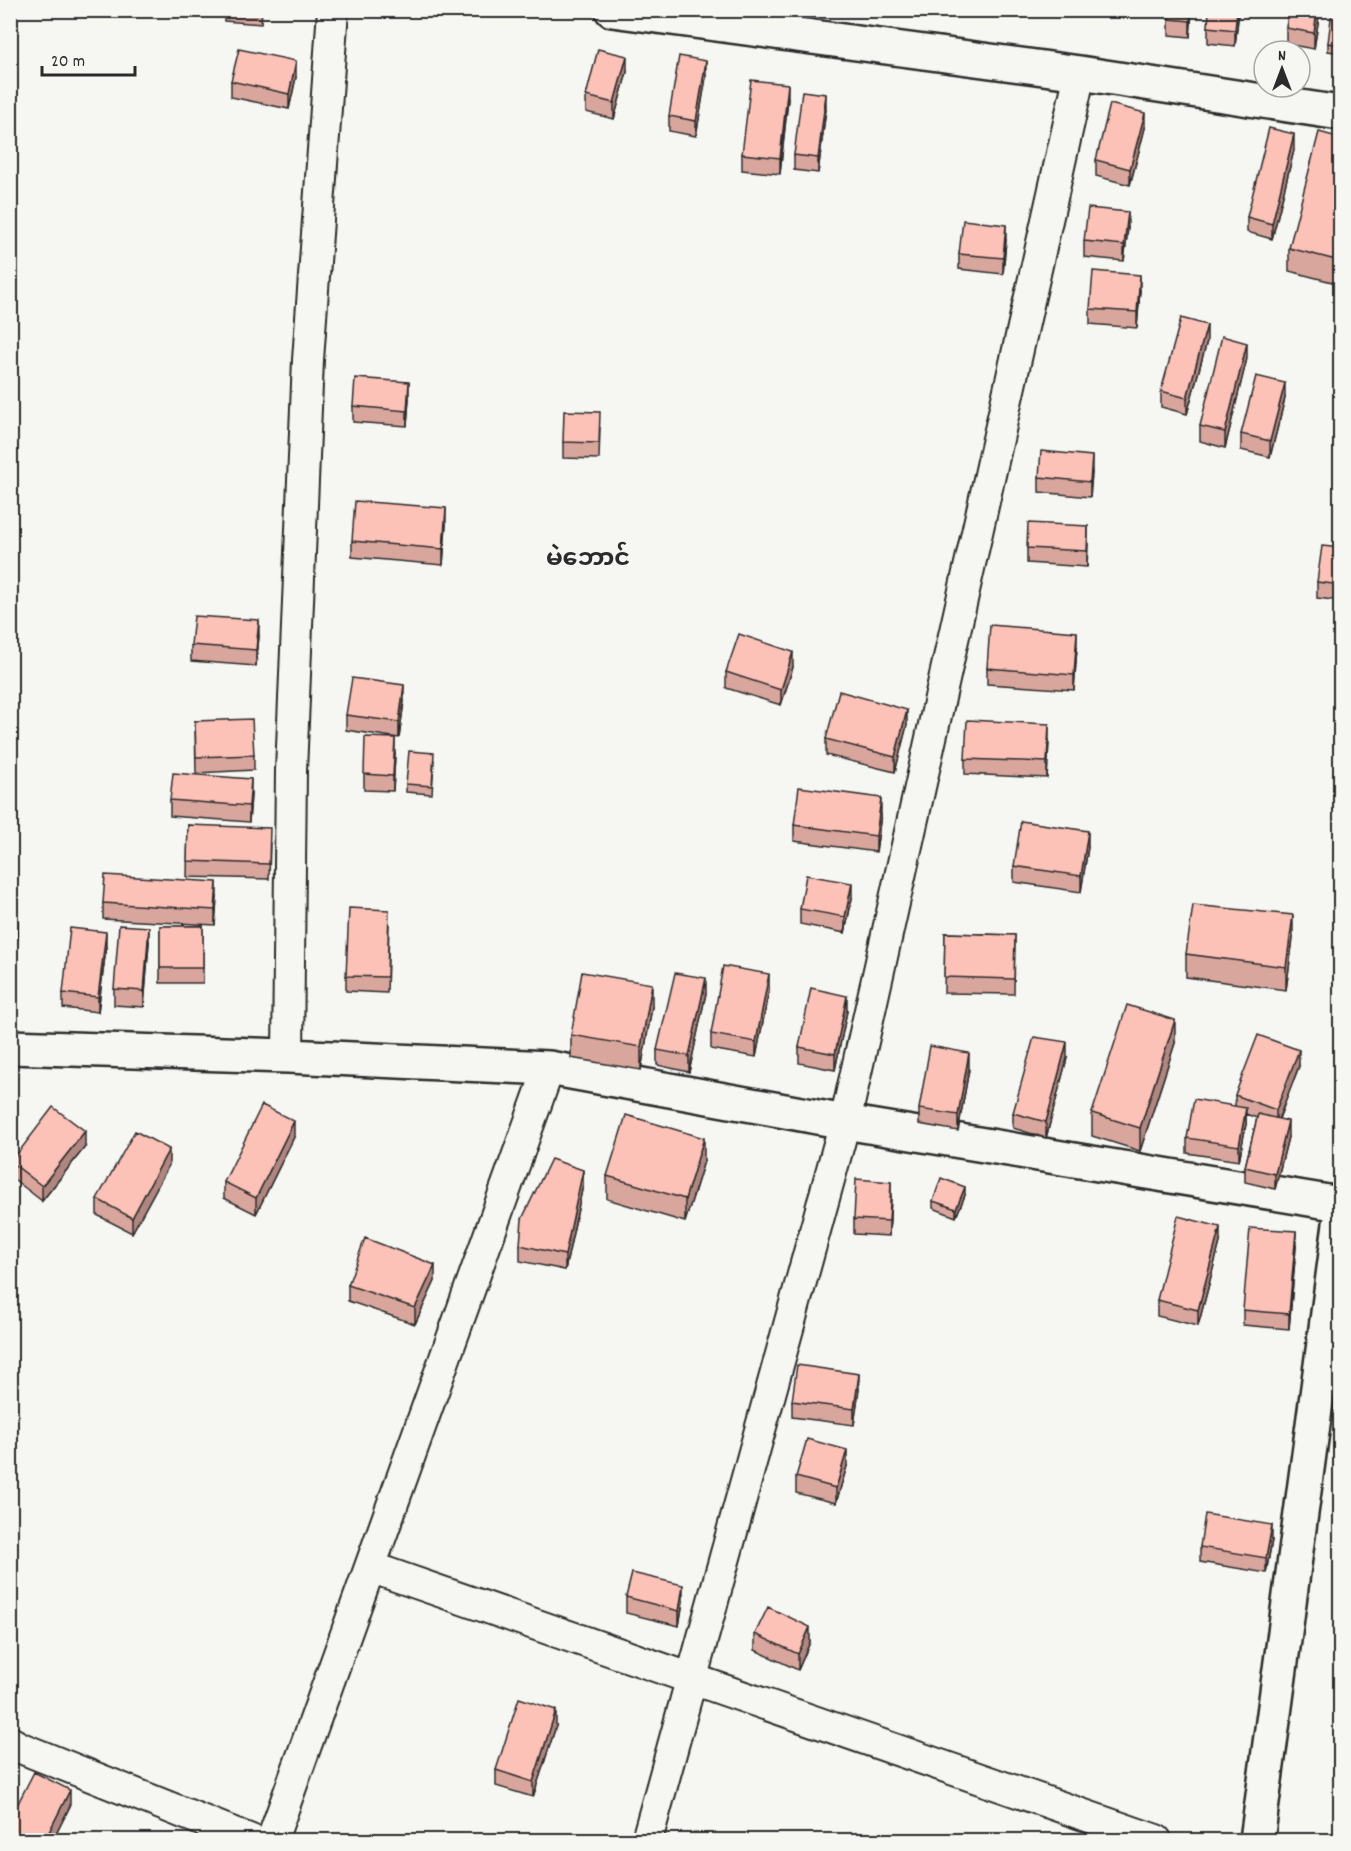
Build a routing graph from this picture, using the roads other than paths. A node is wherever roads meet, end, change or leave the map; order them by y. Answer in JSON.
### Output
{"nodes":[{"id":1,"x":333,"y":10,"type":"edge"},
{"id":2,"x":612,"y":10,"type":"edge"},
{"id":3,"x":1080,"y":73,"type":"junction"},
{"id":4,"x":1341,"y":113,"type":"edge"},
{"id":5,"x":10,"y":1047,"type":"edge"},
{"id":6,"x":288,"y":1056,"type":"junction"},
{"id":7,"x":549,"y":1068,"type":"junction"},
{"id":8,"x":845,"y":1122,"type":"junction"},
{"id":9,"x":1341,"y":1204,"type":"edge"},
{"id":10,"x":1341,"y":1224,"type":"edge"},
{"id":11,"x":370,"y":1567,"type":"junction"},
{"id":12,"x":692,"y":1678,"type":"junction"},
{"id":13,"x":10,"y":1742,"type":"edge"},
{"id":14,"x":250,"y":1840,"type":"edge"},
{"id":15,"x":273,"y":1840,"type":"edge"},
{"id":16,"x":647,"y":1840,"type":"edge"},
{"id":17,"x":1156,"y":1840,"type":"edge"},
{"id":18,"x":1257,"y":1840,"type":"edge"}],
"edges":[{"from":1,"to":6,"type":"street"},
{"from":2,"to":3,"type":"street"},
{"from":3,"to":4,"type":"street"},
{"from":3,"to":8,"type":"street"},
{"from":5,"to":6,"type":"street"},
{"from":6,"to":7,"type":"street"},
{"from":7,"to":8,"type":"street"},
{"from":7,"to":11,"type":"street"},
{"from":8,"to":9,"type":"street"},
{"from":8,"to":12,"type":"street"},
{"from":10,"to":18,"type":"street"},
{"from":11,"to":12,"type":"street"},
{"from":11,"to":15,"type":"street"},
{"from":12,"to":16,"type":"street"},
{"from":12,"to":17,"type":"street"},
{"from":13,"to":14,"type":"street"}]}
